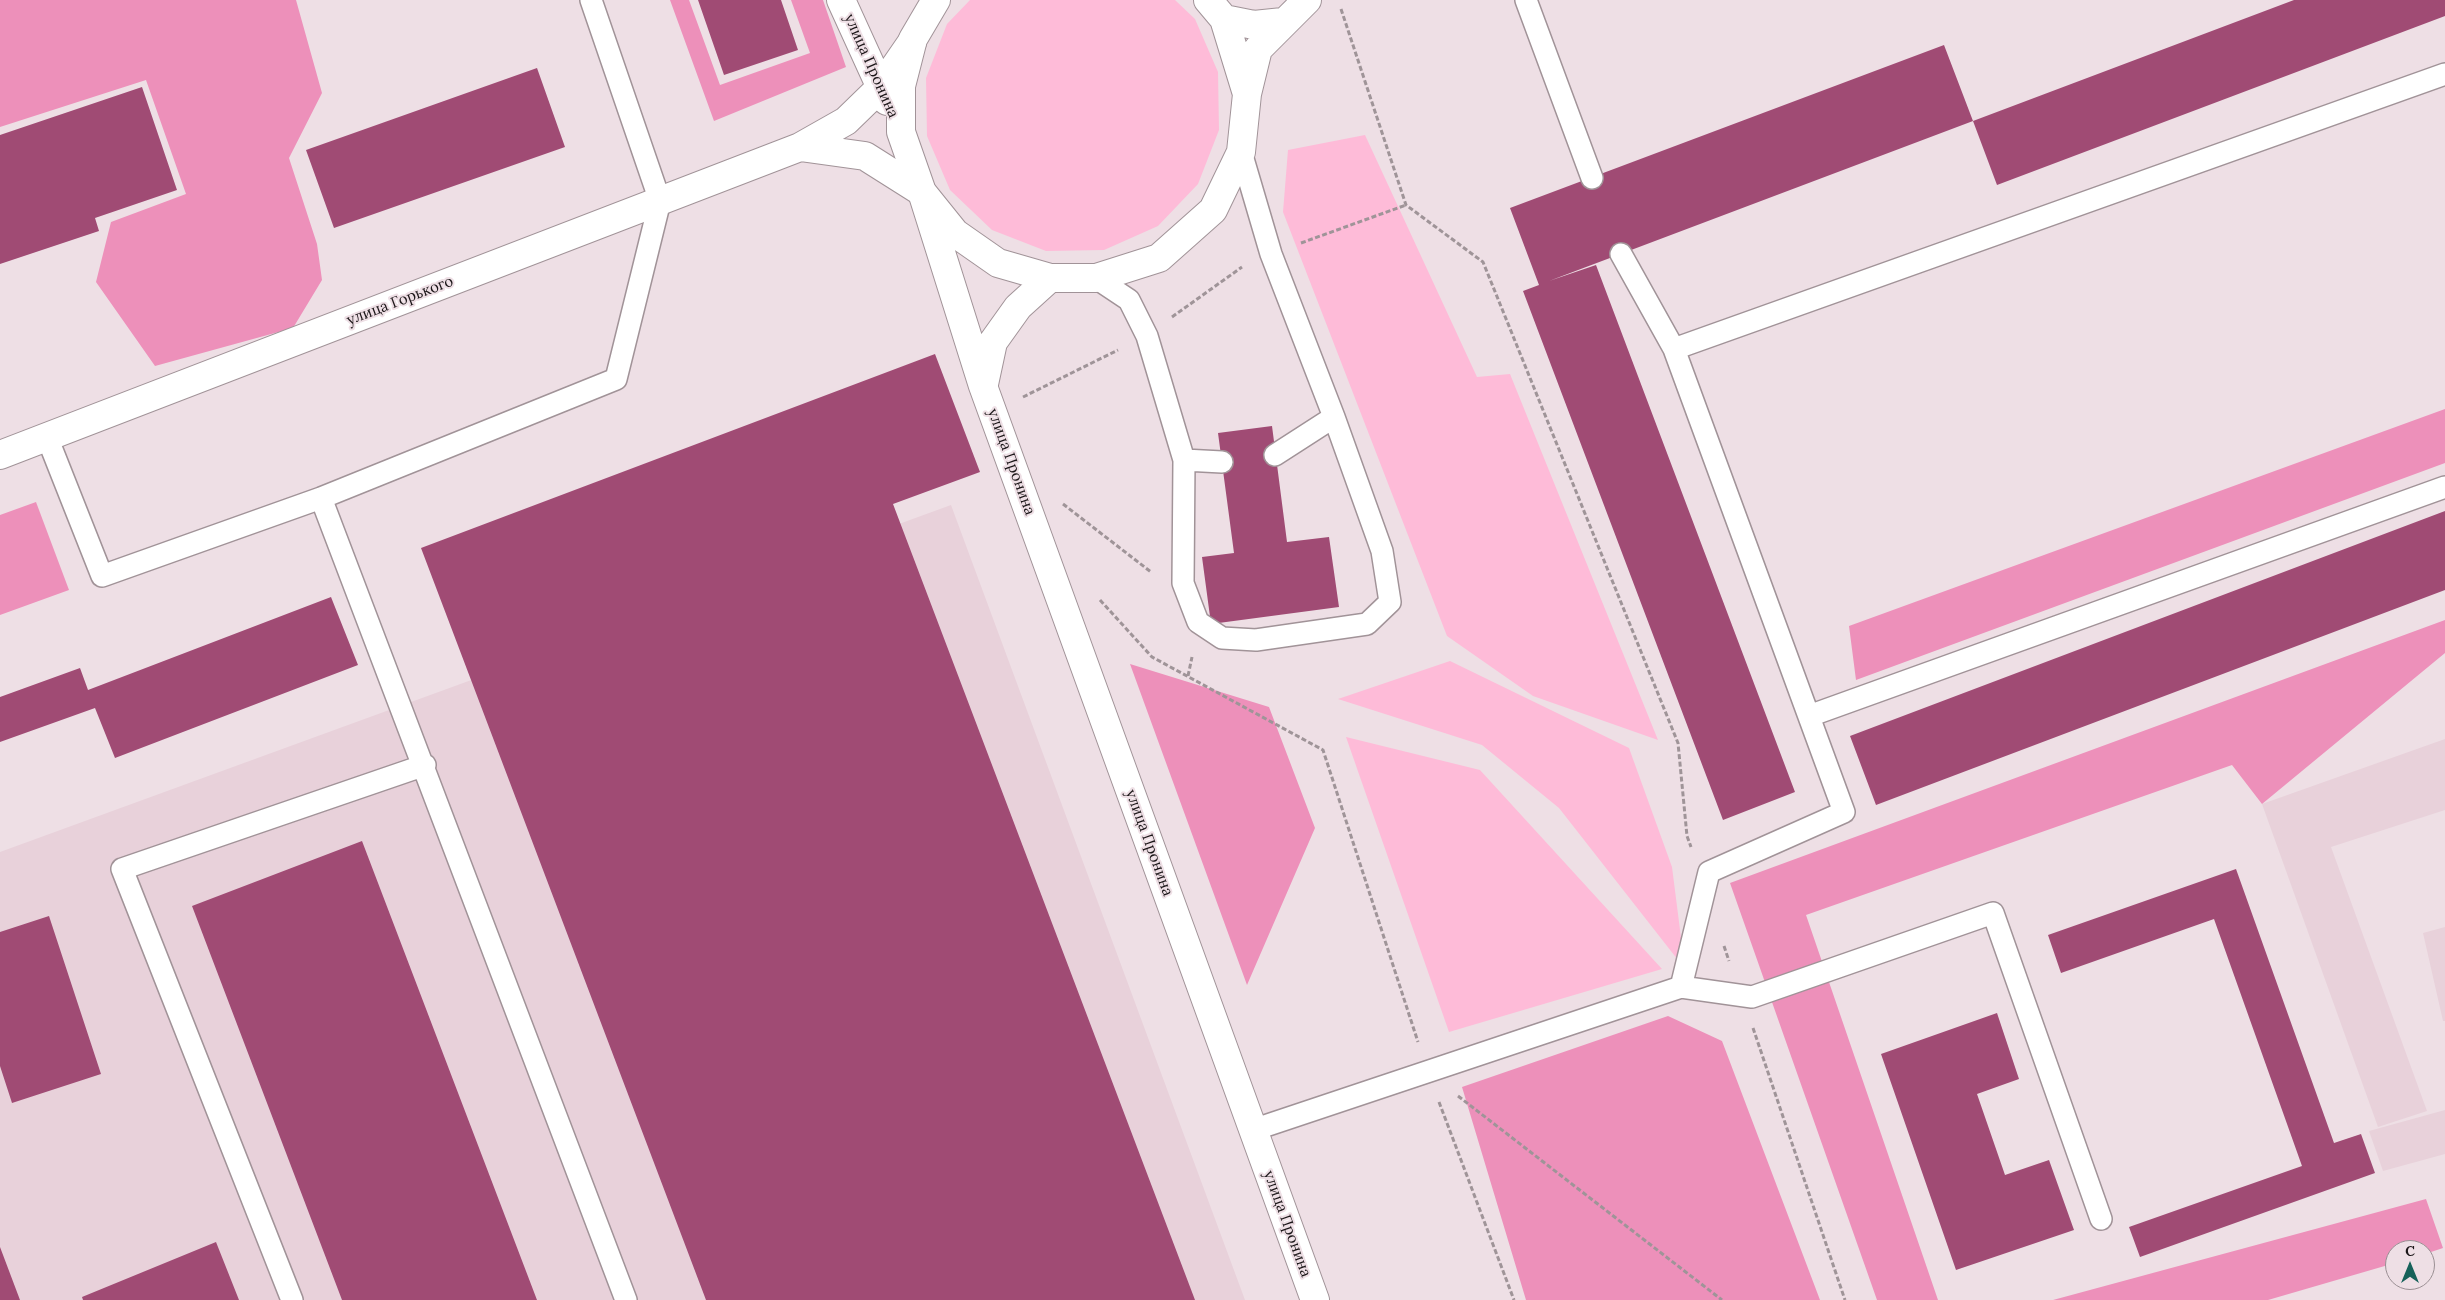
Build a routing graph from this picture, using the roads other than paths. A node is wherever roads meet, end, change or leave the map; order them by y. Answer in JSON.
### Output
{"nodes":[{"id":1,"x":591,"y":0,"type":"edge"},
{"id":2,"x":841,"y":0,"type":"edge"},
{"id":3,"x":936,"y":0,"type":"edge"},
{"id":4,"x":1307,"y":0,"type":"edge"},
{"id":5,"x":1526,"y":0,"type":"edge"},
{"id":6,"x":1216,"y":10,"type":"edge"},
{"id":7,"x":1283,"y":22,"type":"junction"},
{"id":8,"x":913,"y":39,"type":"junction"},
{"id":9,"x":2445,"y":74,"type":"edge"},
{"id":10,"x":881,"y":87,"type":"junction"},
{"id":11,"x":1247,"y":94,"type":"junction"},
{"id":12,"x":901,"y":132,"type":"junction"},
{"id":13,"x":800,"y":147,"type":"junction"},
{"id":14,"x":1241,"y":152,"type":"junction"},
{"id":15,"x":1592,"y":178,"type":"dead end"},
{"id":16,"x":922,"y":192,"type":"junction"},
{"id":17,"x":660,"y":201,"type":"junction"},
{"id":18,"x":1621,"y":254,"type":"dead end"},
{"id":19,"x":1050,"y":278,"type":"junction"},
{"id":20,"x":1096,"y":278,"type":"junction"},
{"id":21,"x":1674,"y":349,"type":"junction"},
{"id":22,"x":987,"y":397,"type":"junction"},
{"id":23,"x":1334,"y":417,"type":"junction"},
{"id":24,"x":47,"y":437,"type":"junction"},
{"id":25,"x":0,"y":455,"type":"edge"},
{"id":26,"x":1275,"y":455,"type":"dead end"},
{"id":27,"x":1184,"y":460,"type":"junction"},
{"id":28,"x":1222,"y":462,"type":"dead end"},
{"id":29,"x":2445,"y":487,"type":"edge"},
{"id":30,"x":321,"y":498,"type":"junction"},
{"id":31,"x":1809,"y":716,"type":"junction"},
{"id":32,"x":424,"y":765,"type":"junction"},
{"id":33,"x":1681,"y":987,"type":"junction"},
{"id":34,"x":1254,"y":1130,"type":"junction"},
{"id":35,"x":2101,"y":1219,"type":"dead end"},
{"id":36,"x":292,"y":1300,"type":"edge"},
{"id":37,"x":626,"y":1300,"type":"edge"},
{"id":38,"x":1315,"y":1300,"type":"edge"}],
"edges":[{"from":1,"to":17,"type":"lane"},
{"from":2,"to":10,"type":"main road","name":"улица Пронина"},
{"from":3,"to":8,"type":"main road","name":"улица Пронина"},
{"from":4,"to":7,"type":"main road"},
{"from":5,"to":15,"type":"lane"},
{"from":6,"to":7,"type":"main road"},
{"from":6,"to":11,"type":"main road","name":"улица Пронина"},
{"from":7,"to":11,"type":"main road"},
{"from":8,"to":10,"type":"main road","name":"улица Горького"},
{"from":8,"to":12,"type":"main road","name":"улица Пронина"},
{"from":9,"to":21,"type":"lane"},
{"from":10,"to":12,"type":"main road","name":"улица Пронина"},
{"from":10,"to":13,"type":"main road","name":"улица Горького"},
{"from":11,"to":14,"type":"main road","name":"улица Пронина"},
{"from":12,"to":16,"type":"main road","name":"улица Пронина"},
{"from":13,"to":16,"type":"main road"},
{"from":13,"to":17,"type":"main road","name":"улица Горького"},
{"from":14,"to":20,"type":"main road","name":"улица Пронина"},
{"from":14,"to":23,"type":"lane"},
{"from":16,"to":19,"type":"main road","name":"улица Пронина"},
{"from":16,"to":22,"type":"main road","name":"улица Пронина"},
{"from":17,"to":24,"type":"main road","name":"улица Горького"},
{"from":17,"to":30,"type":"lane"},
{"from":18,"to":21,"type":"lane"},
{"from":19,"to":20,"type":"main road","name":"улица Пронина"},
{"from":19,"to":22,"type":"main road"},
{"from":20,"to":27,"type":"lane"},
{"from":21,"to":31,"type":"lane"},
{"from":22,"to":34,"type":"main road","name":"улица Пронина"},
{"from":23,"to":26,"type":"lane"},
{"from":23,"to":27,"type":"lane"},
{"from":24,"to":25,"type":"main road","name":"улица Горького"},
{"from":24,"to":30,"type":"lane"},
{"from":27,"to":28,"type":"lane"},
{"from":29,"to":31,"type":"lane"},
{"from":30,"to":32,"type":"lane"},
{"from":31,"to":33,"type":"lane"},
{"from":32,"to":36,"type":"lane"},
{"from":32,"to":37,"type":"lane"},
{"from":33,"to":34,"type":"lane"},
{"from":33,"to":35,"type":"lane"},
{"from":34,"to":38,"type":"main road","name":"улица Пронина"}]}
